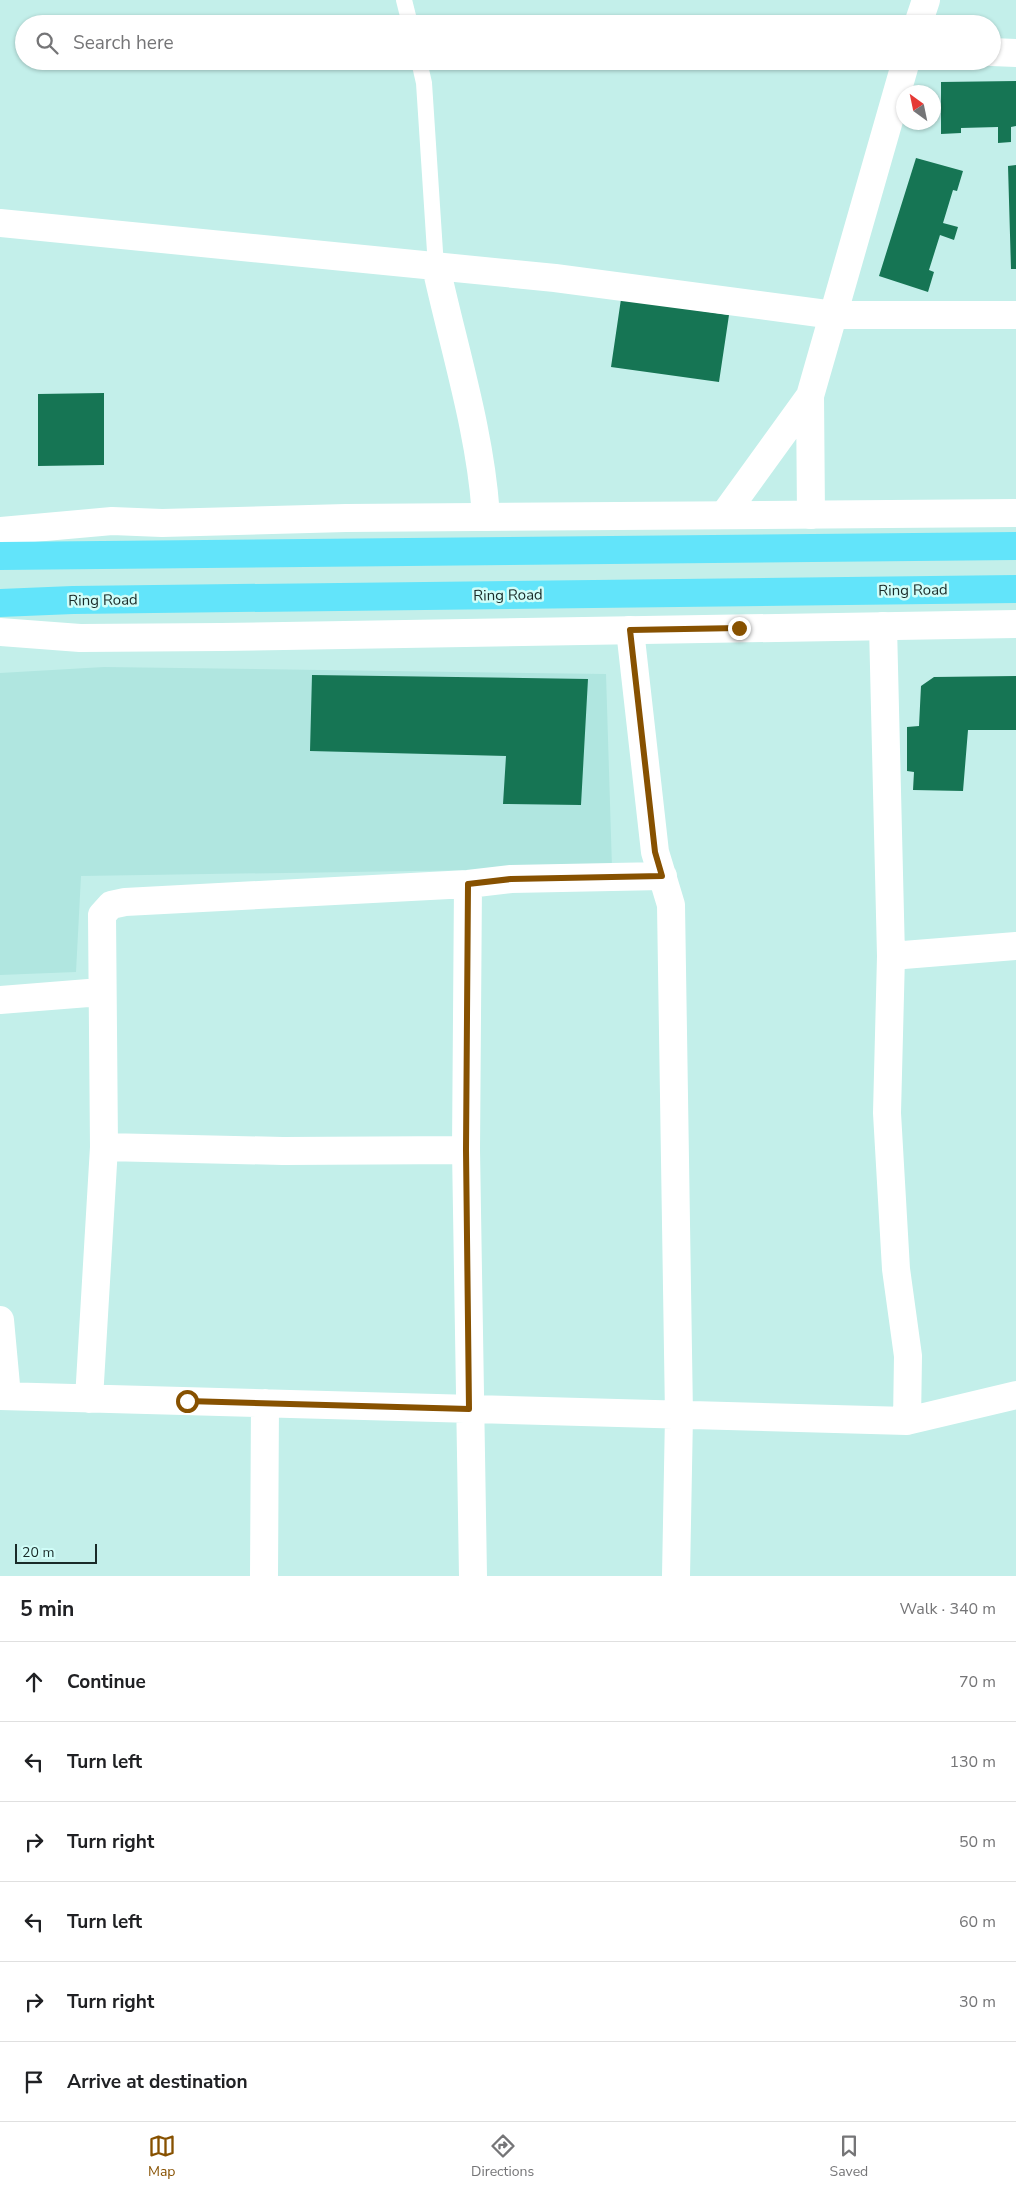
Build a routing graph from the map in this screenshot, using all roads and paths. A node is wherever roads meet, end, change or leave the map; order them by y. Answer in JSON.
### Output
{"nodes":[{"id":1,"x":404,"y":0,"type":"edge"},
{"id":2,"x":926,"y":0,"type":"edge"},
{"id":3,"x":408,"y":15,"type":"edge"},
{"id":4,"x":921,"y":15,"type":"edge"},
{"id":5,"x":1001,"y":52,"type":"edge"},
{"id":6,"x":1016,"y":52,"type":"edge"},
{"id":7,"x":421,"y":70,"type":"edge"},
{"id":8,"x":903,"y":70,"type":"edge"},
{"id":9,"x":0,"y":223,"type":"edge"},
{"id":10,"x":436,"y":267,"type":"junction"},
{"id":11,"x":834,"y":315,"type":"junction"},
{"id":12,"x":1016,"y":315,"type":"edge"},
{"id":13,"x":810,"y":396,"type":"junction"},
{"id":14,"x":1016,"y":513,"type":"edge"},
{"id":15,"x":724,"y":515,"type":"junction"},
{"id":16,"x":811,"y":515,"type":"junction"},
{"id":17,"x":486,"y":517,"type":"junction"},
{"id":18,"x":0,"y":531,"type":"edge"},
{"id":19,"x":1016,"y":546,"type":"edge"},
{"id":20,"x":0,"y":556,"type":"edge"},
{"id":21,"x":1016,"y":589,"type":"edge"},
{"id":22,"x":0,"y":603,"type":"edge"},
{"id":23,"x":1016,"y":624,"type":"edge"},
{"id":24,"x":883,"y":626,"type":"junction"},
{"id":25,"x":630,"y":630,"type":"junction"},
{"id":26,"x":0,"y":632,"type":"edge"},
{"id":27,"x":662,"y":876,"type":"junction"},
{"id":28,"x":468,"y":884,"type":"junction"},
{"id":29,"x":1016,"y":946,"type":"edge"},
{"id":30,"x":891,"y":956,"type":"junction"},
{"id":31,"x":101,"y":992,"type":"junction"},
{"id":32,"x":0,"y":1000,"type":"edge"},
{"id":33,"x":104,"y":1147,"type":"junction"},
{"id":34,"x":466,"y":1150,"type":"junction"},
{"id":35,"x":0,"y":1320,"type":"edge"},
{"id":36,"x":1016,"y":1395,"type":"edge"},
{"id":37,"x":3,"y":1396,"type":"edge"},
{"id":38,"x":89,"y":1399,"type":"junction"},
{"id":39,"x":265,"y":1403,"type":"junction"},
{"id":40,"x":469,"y":1409,"type":"junction"},
{"id":41,"x":679,"y":1414,"type":"junction"},
{"id":42,"x":907,"y":1421,"type":"junction"},
{"id":43,"x":264,"y":1576,"type":"edge"},
{"id":44,"x":473,"y":1576,"type":"edge"},
{"id":45,"x":676,"y":1576,"type":"edge"}],
"edges":[{"from":1,"to":3,"type":"lane"},
{"from":2,"to":4,"type":"street"},
{"from":5,"to":6,"type":"street"},
{"from":7,"to":10,"type":"lane"},
{"from":8,"to":11,"type":"street"},
{"from":9,"to":10,"type":"street"},
{"from":10,"to":11,"type":"street"},
{"from":10,"to":17,"type":"street"},
{"from":11,"to":12,"type":"street"},
{"from":11,"to":13,"type":"street"},
{"from":13,"to":15,"type":"street"},
{"from":13,"to":16,"type":"street"},
{"from":14,"to":16,"type":"street"},
{"from":15,"to":16,"type":"street"},
{"from":15,"to":17,"type":"street"},
{"from":17,"to":18,"type":"street"},
{"from":19,"to":20,"type":"highway"},
{"from":21,"to":22,"type":"highway","name":"Ring Road"},
{"from":23,"to":24,"type":"street"},
{"from":24,"to":25,"type":"street"},
{"from":24,"to":30,"type":"street"},
{"from":25,"to":26,"type":"street"},
{"from":25,"to":27,"type":"street"},
{"from":27,"to":28,"type":"street"},
{"from":27,"to":41,"type":"street"},
{"from":28,"to":31,"type":"street"},
{"from":28,"to":34,"type":"street"},
{"from":29,"to":30,"type":"street"},
{"from":30,"to":42,"type":"street"},
{"from":31,"to":32,"type":"street"},
{"from":31,"to":33,"type":"street"},
{"from":33,"to":34,"type":"street"},
{"from":33,"to":38,"type":"street"},
{"from":34,"to":40,"type":"street"},
{"from":35,"to":37,"type":"street"},
{"from":36,"to":42,"type":"street"},
{"from":37,"to":38,"type":"street"},
{"from":38,"to":39,"type":"street"},
{"from":39,"to":40,"type":"street"},
{"from":39,"to":43,"type":"street"},
{"from":40,"to":41,"type":"street"},
{"from":40,"to":44,"type":"street"},
{"from":41,"to":42,"type":"street"},
{"from":41,"to":45,"type":"street"}]}
